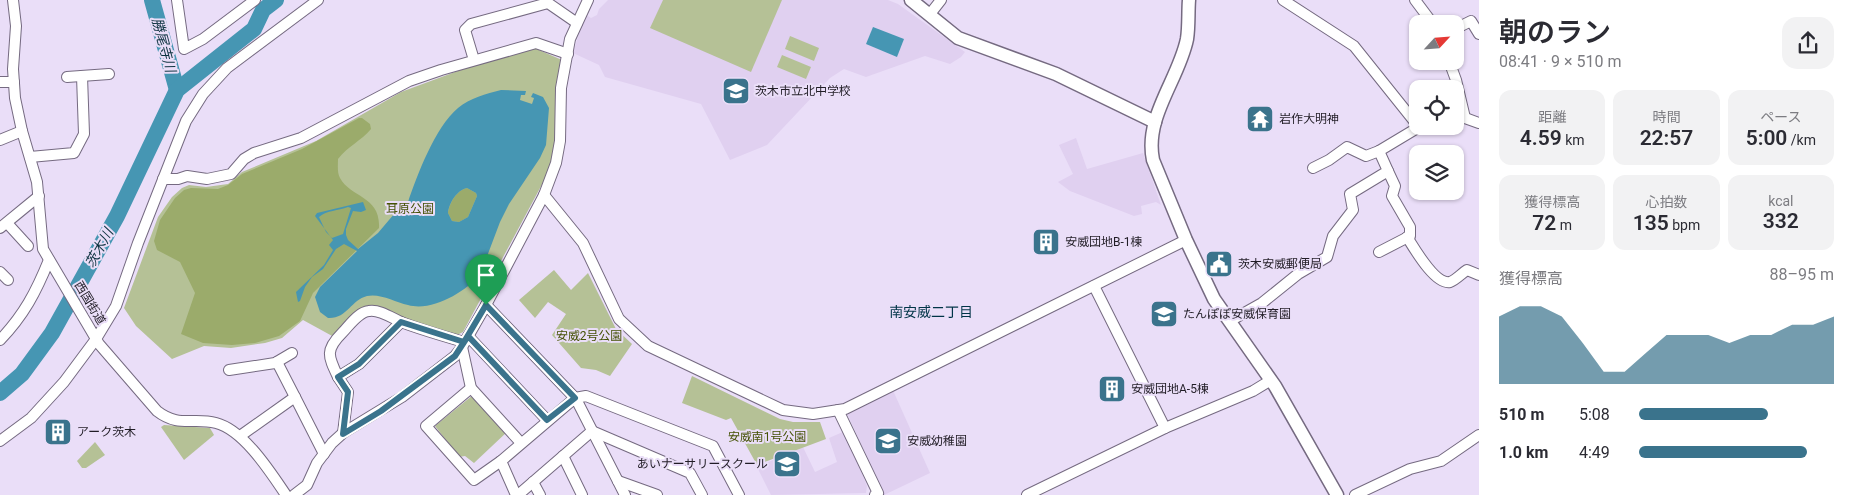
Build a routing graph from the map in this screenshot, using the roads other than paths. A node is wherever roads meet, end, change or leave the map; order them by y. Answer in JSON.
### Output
{"nodes":[{"id":1,"x":13,"y":0,"type":"edge"},
{"id":2,"x":177,"y":0,"type":"edge"},
{"id":3,"x":255,"y":0,"type":"edge"},
{"id":4,"x":318,"y":0,"type":"edge"},
{"id":5,"x":588,"y":0,"type":"edge"},
{"id":6,"x":911,"y":0,"type":"edge"},
{"id":7,"x":941,"y":0,"type":"edge"},
{"id":8,"x":1189,"y":0,"type":"edge"},
{"id":9,"x":1283,"y":0,"type":"edge"},
{"id":10,"x":1415,"y":0,"type":"edge"},
{"id":11,"x":930,"y":14,"type":"junction"},
{"id":12,"x":1426,"y":15,"type":"edge"},
{"id":13,"x":577,"y":23,"type":"junction"},
{"id":14,"x":1464,"y":24,"type":"edge"},
{"id":15,"x":1479,"y":34,"type":"edge"},
{"id":16,"x":568,"y":54,"type":"junction"},
{"id":17,"x":474,"y":60,"type":"junction"},
{"id":18,"x":109,"y":74,"type":"dead end"},
{"id":19,"x":82,"y":76,"type":"junction"},
{"id":20,"x":67,"y":77,"type":"dead end"},
{"id":21,"x":0,"y":82,"type":"edge"},
{"id":22,"x":14,"y":82,"type":"junction"},
{"id":23,"x":1409,"y":114,"type":"edge"},
{"id":24,"x":1464,"y":119,"type":"edge"},
{"id":25,"x":1155,"y":122,"type":"junction"},
{"id":26,"x":1479,"y":123,"type":"edge"},
{"id":27,"x":22,"y":131,"type":"junction"},
{"id":28,"x":1409,"y":132,"type":"edge"},
{"id":29,"x":0,"y":140,"type":"edge"},
{"id":30,"x":1380,"y":151,"type":"junction"},
{"id":31,"x":30,"y":157,"type":"junction"},
{"id":32,"x":1313,"y":168,"type":"dead end"},
{"id":33,"x":1388,"y":171,"type":"junction"},
{"id":34,"x":163,"y":179,"type":"junction"},
{"id":35,"x":544,"y":195,"type":"junction"},
{"id":36,"x":39,"y":196,"type":"junction"},
{"id":37,"x":4,"y":225,"type":"edge"},
{"id":38,"x":1407,"y":237,"type":"junction"},
{"id":39,"x":1186,"y":240,"type":"junction"},
{"id":40,"x":28,"y":246,"type":"dead end"},
{"id":41,"x":1379,"y":252,"type":"dead end"},
{"id":42,"x":49,"y":260,"type":"junction"},
{"id":43,"x":0,"y":272,"type":"edge"},
{"id":44,"x":1479,"y":275,"type":"edge"},
{"id":45,"x":8,"y":280,"type":"dead end"},
{"id":46,"x":1094,"y":286,"type":"junction"},
{"id":47,"x":486,"y":305,"type":"junction"},
{"id":48,"x":1230,"y":321,"type":"junction"},
{"id":49,"x":401,"y":322,"type":"junction"},
{"id":50,"x":96,"y":339,"type":"junction"},
{"id":51,"x":0,"y":340,"type":"edge"},
{"id":52,"x":465,"y":341,"type":"junction"},
{"id":53,"x":292,"y":353,"type":"dead end"},
{"id":54,"x":277,"y":362,"type":"junction"},
{"id":55,"x":229,"y":370,"type":"dead end"},
{"id":56,"x":338,"y":377,"type":"junction"},
{"id":57,"x":1271,"y":380,"type":"junction"},
{"id":58,"x":471,"y":388,"type":"junction"},
{"id":59,"x":295,"y":397,"type":"junction"},
{"id":60,"x":575,"y":398,"type":"junction"},
{"id":61,"x":838,"y":410,"type":"junction"},
{"id":62,"x":547,"y":420,"type":"junction"},
{"id":63,"x":1165,"y":428,"type":"junction"},
{"id":64,"x":592,"y":431,"type":"junction"},
{"id":65,"x":343,"y":434,"type":"junction"},
{"id":66,"x":1479,"y":435,"type":"edge"},
{"id":67,"x":240,"y":436,"type":"junction"},
{"id":68,"x":0,"y":441,"type":"edge"},
{"id":69,"x":522,"y":442,"type":"junction"},
{"id":70,"x":324,"y":454,"type":"junction"},
{"id":71,"x":563,"y":456,"type":"junction"},
{"id":72,"x":501,"y":461,"type":"junction"},
{"id":73,"x":618,"y":481,"type":"junction"},
{"id":74,"x":533,"y":482,"type":"junction"},
{"id":75,"x":286,"y":495,"type":"edge"},
{"id":76,"x":294,"y":495,"type":"edge"},
{"id":77,"x":517,"y":495,"type":"edge"},
{"id":78,"x":540,"y":495,"type":"edge"},
{"id":79,"x":582,"y":495,"type":"edge"},
{"id":80,"x":624,"y":495,"type":"edge"},
{"id":81,"x":658,"y":495,"type":"edge"},
{"id":82,"x":702,"y":495,"type":"edge"},
{"id":83,"x":739,"y":495,"type":"edge"},
{"id":84,"x":875,"y":495,"type":"edge"},
{"id":85,"x":1027,"y":495,"type":"edge"},
{"id":86,"x":1337,"y":495,"type":"edge"},
{"id":87,"x":1355,"y":495,"type":"edge"}],
"edges":[{"from":1,"to":22,"type":"street","name":"西国街道"},
{"from":2,"to":3,"type":"street"},
{"from":4,"to":34,"type":"street"},
{"from":5,"to":13,"type":"street"},
{"from":6,"to":11,"type":"street"},
{"from":7,"to":11,"type":"street"},
{"from":8,"to":25,"type":"street"},
{"from":9,"to":23,"type":"street"},
{"from":10,"to":12,"type":"street"},
{"from":11,"to":25,"type":"street"},
{"from":13,"to":16,"type":"street"},
{"from":13,"to":17,"type":"street"},
{"from":14,"to":15,"type":"street"},
{"from":16,"to":17,"type":"street"},
{"from":16,"to":35,"type":"street"},
{"from":17,"to":34,"type":"street"},
{"from":18,"to":19,"type":"street"},
{"from":19,"to":20,"type":"street"},
{"from":19,"to":31,"type":"street"},
{"from":21,"to":22,"type":"street"},
{"from":22,"to":27,"type":"street","name":"西国街道"},
{"from":24,"to":26,"type":"street"},
{"from":25,"to":39,"type":"street"},
{"from":27,"to":29,"type":"street"},
{"from":27,"to":31,"type":"street","name":"西国街道"},
{"from":28,"to":30,"type":"street"},
{"from":30,"to":32,"type":"street"},
{"from":30,"to":33,"type":"street"},
{"from":31,"to":36,"type":"street","name":"西国街道"},
{"from":33,"to":38,"type":"street"},
{"from":33,"to":48,"type":"street"},
{"from":34,"to":50,"type":"street"},
{"from":35,"to":47,"type":"street"},
{"from":35,"to":61,"type":"street"},
{"from":36,"to":37,"type":"street"},
{"from":36,"to":42,"type":"street","name":"西国街道"},
{"from":37,"to":40,"type":"street"},
{"from":38,"to":41,"type":"street"},
{"from":38,"to":44,"type":"street"},
{"from":39,"to":46,"type":"street"},
{"from":39,"to":48,"type":"street"},
{"from":42,"to":50,"type":"street","name":"西国街道"},
{"from":42,"to":51,"type":"street"},
{"from":43,"to":45,"type":"street"},
{"from":46,"to":61,"type":"street"},
{"from":46,"to":63,"type":"street"},
{"from":47,"to":52,"type":"street"},
{"from":47,"to":60,"type":"street"},
{"from":48,"to":57,"type":"street"},
{"from":49,"to":52,"type":"street"},
{"from":49,"to":56,"type":"street"},
{"from":49,"to":56,"type":"street"},
{"from":50,"to":67,"type":"street","name":"西国街道"},
{"from":50,"to":68,"type":"street"},
{"from":52,"to":58,"type":"street"},
{"from":52,"to":62,"type":"street"},
{"from":52,"to":65,"type":"street"},
{"from":53,"to":54,"type":"street"},
{"from":54,"to":55,"type":"street"},
{"from":54,"to":59,"type":"street"},
{"from":56,"to":65,"type":"street"},
{"from":57,"to":63,"type":"street"},
{"from":57,"to":86,"type":"street"},
{"from":58,"to":69,"type":"street"},
{"from":58,"to":72,"type":"street"},
{"from":59,"to":67,"type":"street"},
{"from":59,"to":70,"type":"street"},
{"from":60,"to":62,"type":"street"},
{"from":60,"to":64,"type":"street"},
{"from":60,"to":83,"type":"street"},
{"from":61,"to":84,"type":"street"},
{"from":62,"to":69,"type":"street"},
{"from":63,"to":85,"type":"street"},
{"from":64,"to":71,"type":"street"},
{"from":64,"to":73,"type":"street"},
{"from":64,"to":82,"type":"street"},
{"from":65,"to":70,"type":"street"},
{"from":66,"to":87,"type":"street"},
{"from":67,"to":75,"type":"street","name":"西国街道"},
{"from":69,"to":72,"type":"street"},
{"from":70,"to":76,"type":"street"},
{"from":71,"to":74,"type":"street"},
{"from":71,"to":79,"type":"street"},
{"from":72,"to":77,"type":"street"},
{"from":73,"to":80,"type":"street"},
{"from":73,"to":81,"type":"street"},
{"from":74,"to":77,"type":"street"},
{"from":74,"to":78,"type":"street"}]}
